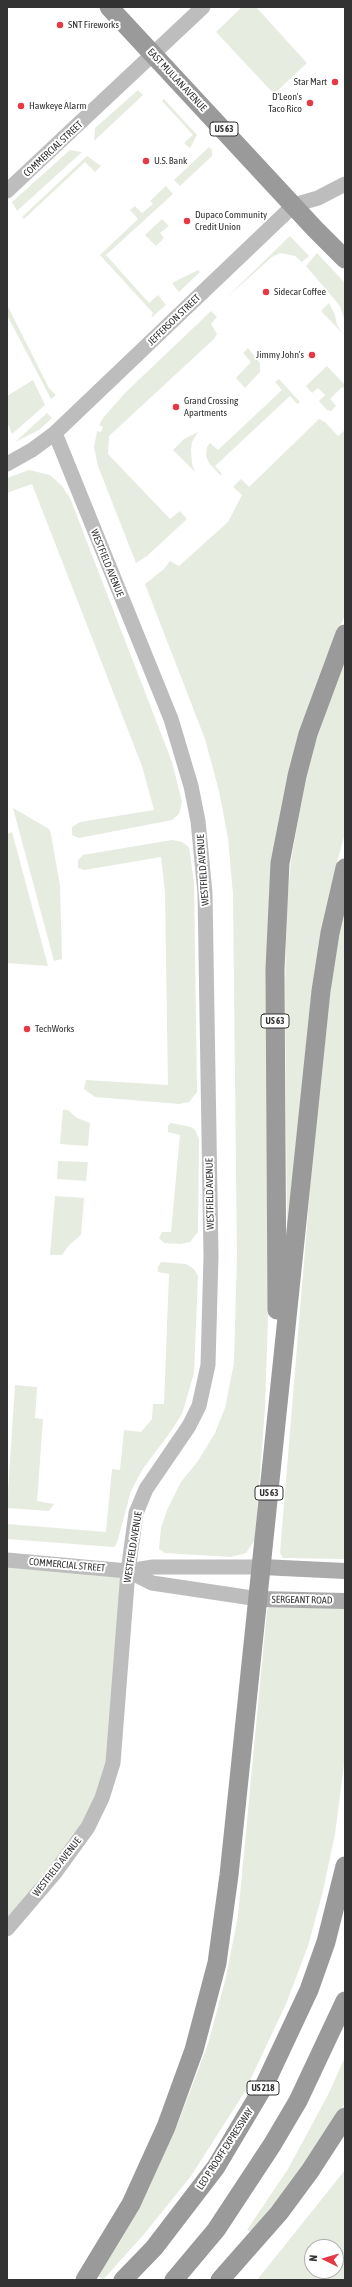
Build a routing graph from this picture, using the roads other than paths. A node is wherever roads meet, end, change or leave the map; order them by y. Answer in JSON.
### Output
{"nodes":[{"id":1,"x":109,"y":7,"type":"edge"},
{"id":2,"x":203,"y":7,"type":"edge"},
{"id":3,"x":153,"y":54,"type":"junction"},
{"id":4,"x":345,"y":184,"type":"edge"},
{"id":5,"x":7,"y":191,"type":"edge"},
{"id":6,"x":294,"y":205,"type":"junction"},
{"id":7,"x":345,"y":259,"type":"edge"},
{"id":8,"x":55,"y":433,"type":"junction"},
{"id":9,"x":7,"y":464,"type":"edge"},
{"id":10,"x":345,"y":634,"type":"edge"},
{"id":11,"x":345,"y":868,"type":"edge"},
{"id":12,"x":276,"y":1419,"type":"junction"},
{"id":13,"x":7,"y":1560,"type":"edge"},
{"id":14,"x":262,"y":1567,"type":"junction"},
{"id":15,"x":128,"y":1571,"type":"junction"},
{"id":16,"x":345,"y":1571,"type":"edge"},
{"id":17,"x":259,"y":1599,"type":"junction"},
{"id":18,"x":345,"y":1601,"type":"edge"},
{"id":19,"x":345,"y":1866,"type":"edge"},
{"id":20,"x":7,"y":1928,"type":"edge"},
{"id":21,"x":345,"y":2001,"type":"edge"},
{"id":22,"x":345,"y":2117,"type":"edge"},
{"id":23,"x":85,"y":2280,"type":"edge"},
{"id":24,"x":123,"y":2280,"type":"edge"},
{"id":25,"x":174,"y":2280,"type":"edge"},
{"id":26,"x":220,"y":2280,"type":"edge"}],
"edges":[{"from":1,"to":3,"type":"highway","name":"EAST MULLAN AVENUE","number":"US 63"},
{"from":2,"to":3,"type":"street","name":"COMMERCIAL STREET"},
{"from":3,"to":5,"type":"street","name":"COMMERCIAL STREET"},
{"from":3,"to":6,"type":"highway","name":"EAST MULLAN AVENUE","number":"US 63"},
{"from":4,"to":6,"type":"street","name":"JEFFERSON STREET"},
{"from":6,"to":7,"type":"highway","number":"US 63"},
{"from":6,"to":8,"type":"street","name":"JEFFERSON STREET"},
{"from":8,"to":9,"type":"street","name":"JEFFERSON STREET"},
{"from":8,"to":15,"type":"street","name":"WESTFIELD AVENUE"},
{"from":10,"to":12,"type":"highway","number":"US 63"},
{"from":11,"to":12,"type":"highway"},
{"from":12,"to":14,"type":"highway","number":"US 63"},
{"from":13,"to":15,"type":"street","name":"COMMERCIAL STREET"},
{"from":14,"to":15,"type":"street"},
{"from":14,"to":16,"type":"main road"},
{"from":14,"to":17,"type":"highway","number":"US 63"},
{"from":15,"to":17,"type":"street"},
{"from":15,"to":20,"type":"street","name":"WESTFIELD AVENUE"},
{"from":17,"to":18,"type":"main road","name":"SERGEANT ROAD"},
{"from":17,"to":23,"type":"highway"},
{"from":19,"to":24,"type":"highway","name":"LEO P ROOFF EXPRESSWAY","number":"US 218"},
{"from":21,"to":25,"type":"highway"},
{"from":22,"to":26,"type":"highway"}]}
